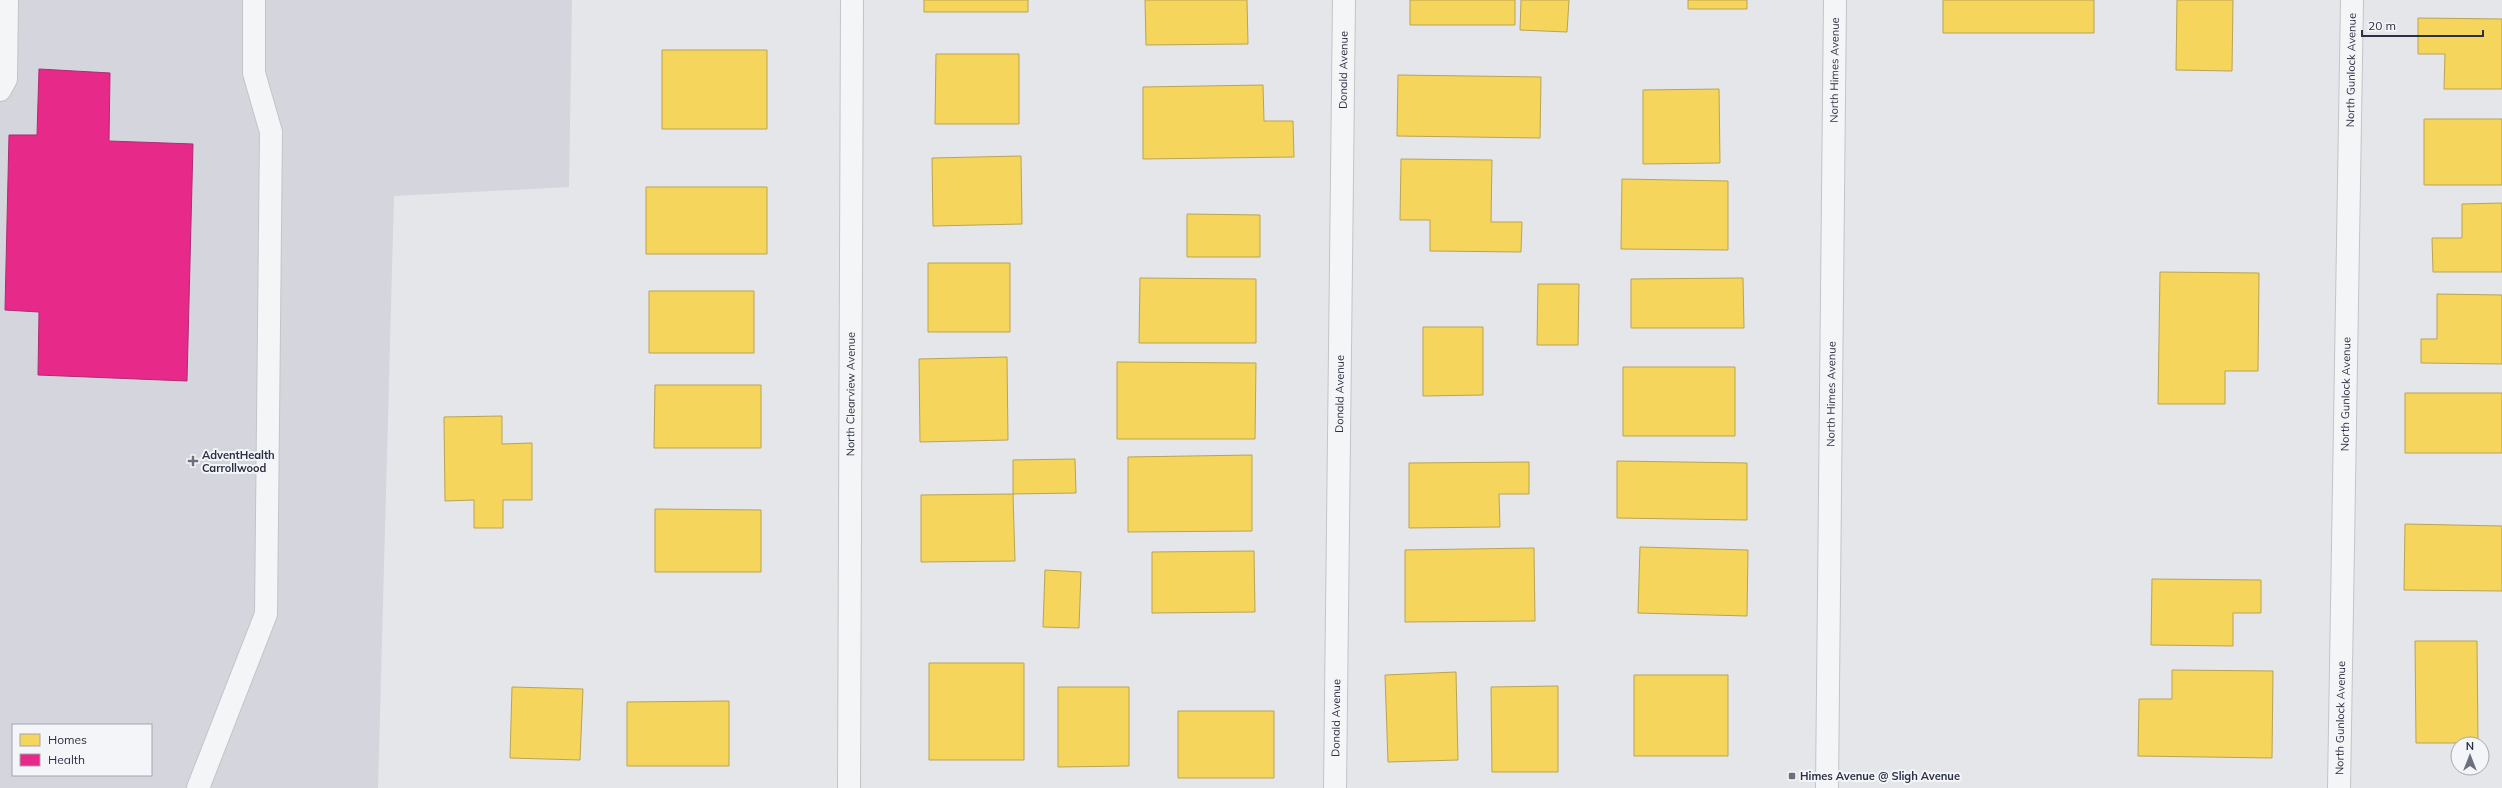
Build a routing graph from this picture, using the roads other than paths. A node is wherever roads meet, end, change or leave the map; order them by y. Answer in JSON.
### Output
{"nodes":[{"id":1,"x":7,"y":0,"type":"edge"},
{"id":2,"x":254,"y":0,"type":"edge"},
{"id":3,"x":852,"y":0,"type":"edge"},
{"id":4,"x":1344,"y":0,"type":"edge"},
{"id":5,"x":1835,"y":0,"type":"edge"},
{"id":6,"x":2352,"y":0,"type":"edge"},
{"id":7,"x":0,"y":90,"type":"edge"},
{"id":8,"x":198,"y":788,"type":"edge"},
{"id":9,"x":849,"y":788,"type":"edge"},
{"id":10,"x":1335,"y":788,"type":"edge"},
{"id":11,"x":1827,"y":788,"type":"edge"},
{"id":12,"x":2339,"y":788,"type":"edge"}],
"edges":[{"from":1,"to":7,"type":"street"},
{"from":2,"to":8,"type":"street"},
{"from":3,"to":9,"type":"street","name":"North Clearview Avenue"},
{"from":4,"to":10,"type":"street","name":"Donald Avenue"},
{"from":5,"to":11,"type":"street","name":"North Himes Avenue"},
{"from":6,"to":12,"type":"street","name":"North Gunlock Avenue"}]}
